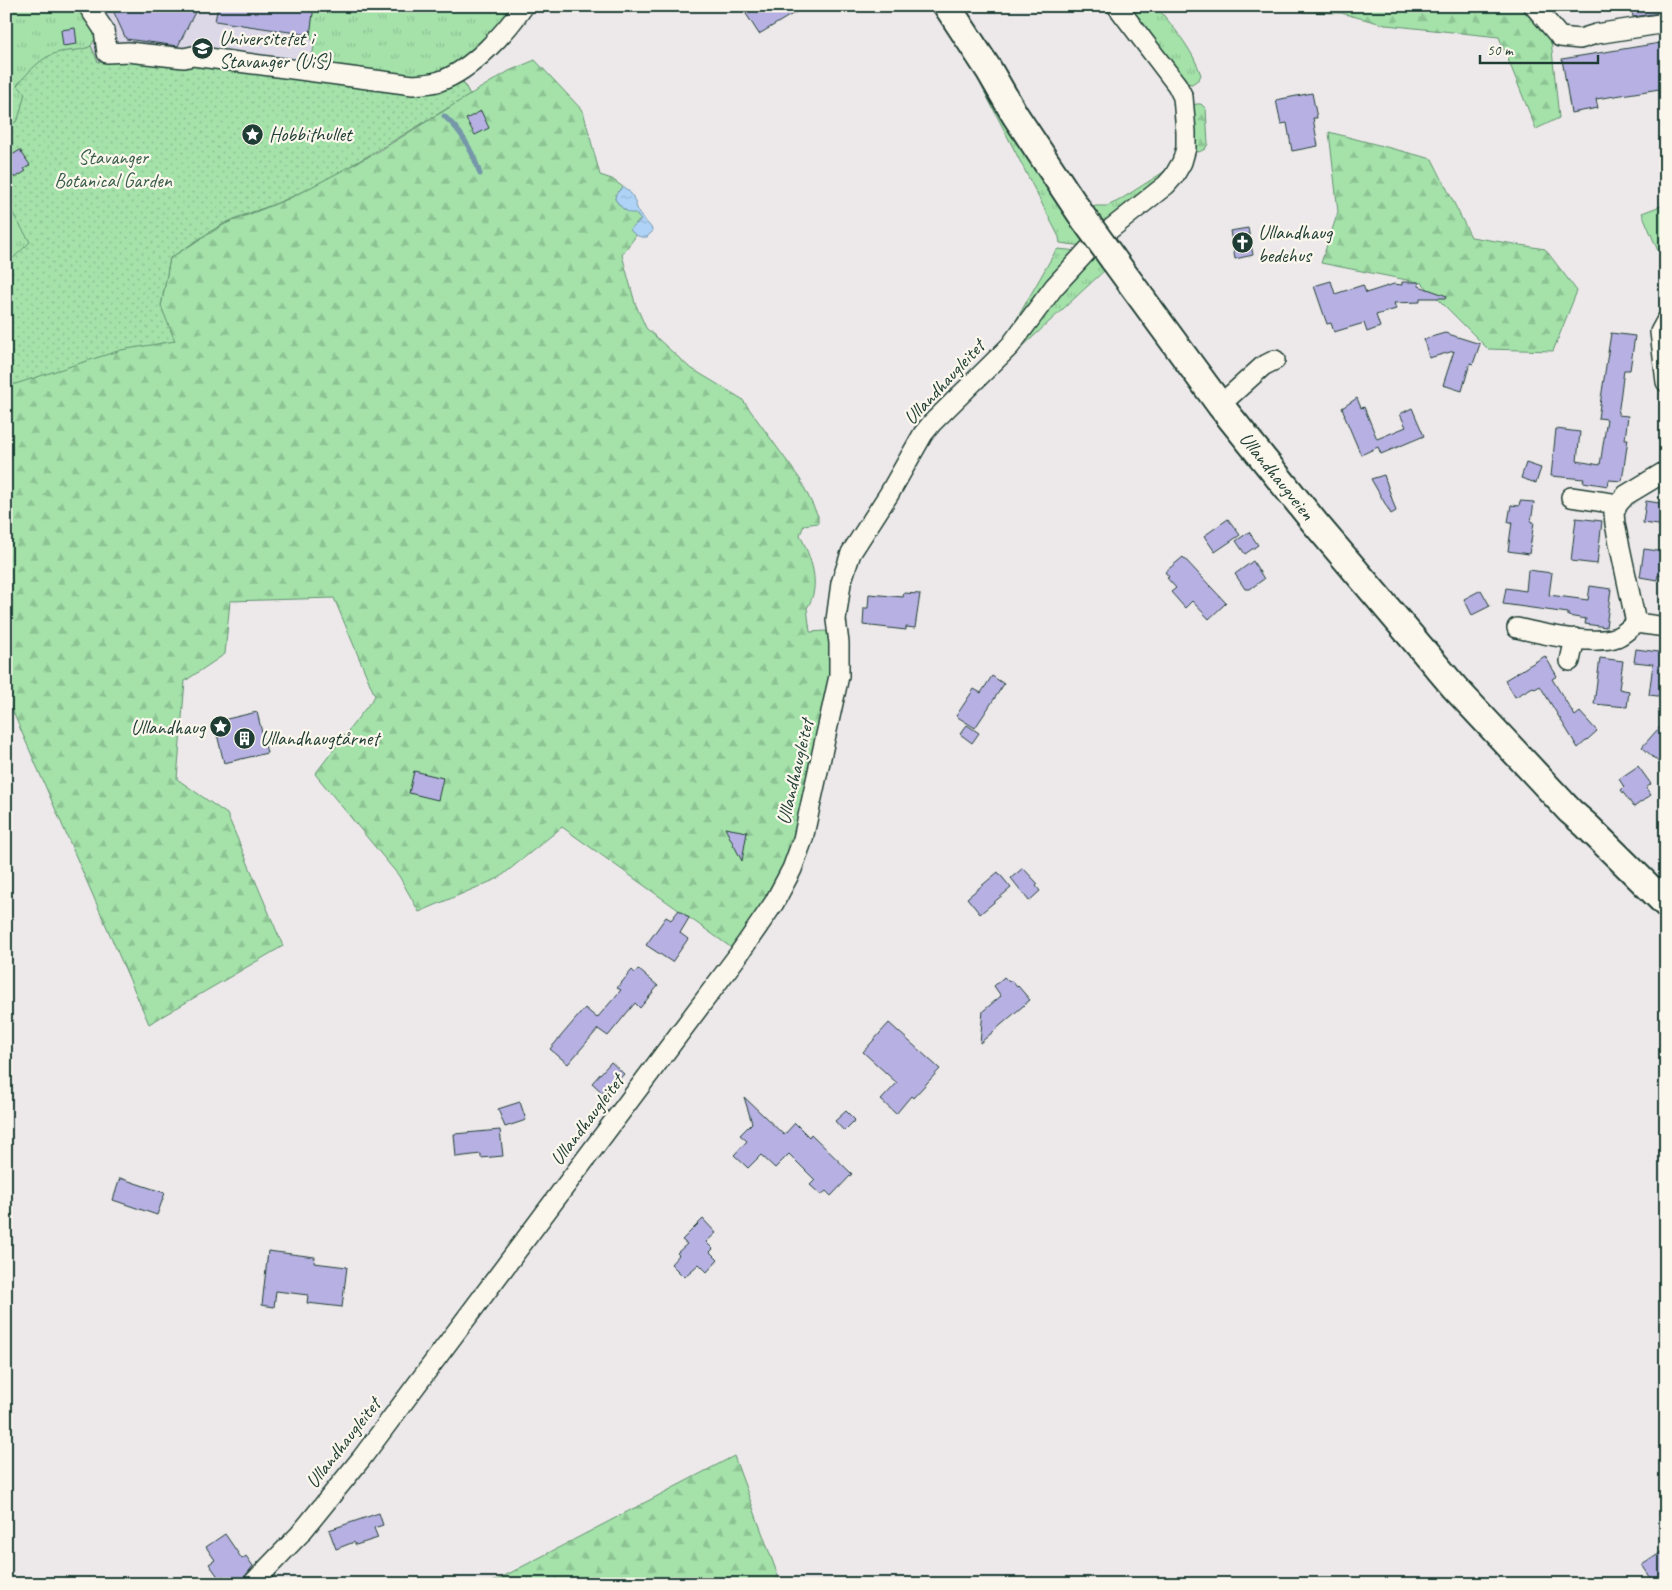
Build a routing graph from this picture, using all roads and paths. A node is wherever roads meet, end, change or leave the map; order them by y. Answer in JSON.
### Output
{"nodes":[{"id":1,"x":88,"y":6,"type":"edge"},
{"id":2,"x":524,"y":6,"type":"edge"},
{"id":3,"x":933,"y":6,"type":"edge"},
{"id":4,"x":947,"y":6,"type":"edge"},
{"id":5,"x":1117,"y":6,"type":"edge"},
{"id":6,"x":1534,"y":6,"type":"edge"},
{"id":7,"x":1666,"y":23,"type":"edge"},
{"id":8,"x":1014,"y":116,"type":"junction"},
{"id":9,"x":1666,"y":321,"type":"edge"},
{"id":10,"x":1275,"y":360,"type":"dead end"},
{"id":11,"x":1666,"y":382,"type":"edge"},
{"id":12,"x":1220,"y":405,"type":"junction"},
{"id":13,"x":1666,"y":471,"type":"edge"},
{"id":14,"x":1571,"y":497,"type":"dead end"},
{"id":15,"x":1618,"y":504,"type":"junction"},
{"id":16,"x":1636,"y":622,"type":"junction"},
{"id":17,"x":1666,"y":627,"type":"edge"},
{"id":18,"x":1517,"y":628,"type":"dead end"},
{"id":19,"x":1575,"y":638,"type":"junction"},
{"id":20,"x":1570,"y":661,"type":"dead end"},
{"id":21,"x":1570,"y":811,"type":"junction"},
{"id":22,"x":1666,"y":904,"type":"edge"},
{"id":23,"x":1666,"y":922,"type":"edge"},
{"id":24,"x":252,"y":1584,"type":"edge"}],
"edges":[{"from":1,"to":2,"type":"street"},
{"from":3,"to":8,"type":"main road","name":"Ullandhaugveien"},
{"from":4,"to":8,"type":"main road","name":"Ullandhaugveien"},
{"from":5,"to":24,"type":"street","name":"Ullandhaugleitet"},
{"from":6,"to":7,"type":"street"},
{"from":8,"to":12,"type":"main road","name":"Ullandhaugveien","bridge":true},
{"from":9,"to":11,"type":"street"},
{"from":10,"to":12,"type":"street"},
{"from":12,"to":21,"type":"main road","name":"Ullandhaugveien"},
{"from":13,"to":15,"type":"street"},
{"from":14,"to":15,"type":"street"},
{"from":15,"to":16,"type":"street"},
{"from":16,"to":17,"type":"street"},
{"from":16,"to":19,"type":"street"},
{"from":18,"to":19,"type":"street"},
{"from":19,"to":20,"type":"street"},
{"from":21,"to":22,"type":"main road","name":"Ullandhaugveien"},
{"from":21,"to":23,"type":"main road","name":"Ullandhaugveien"}]}
